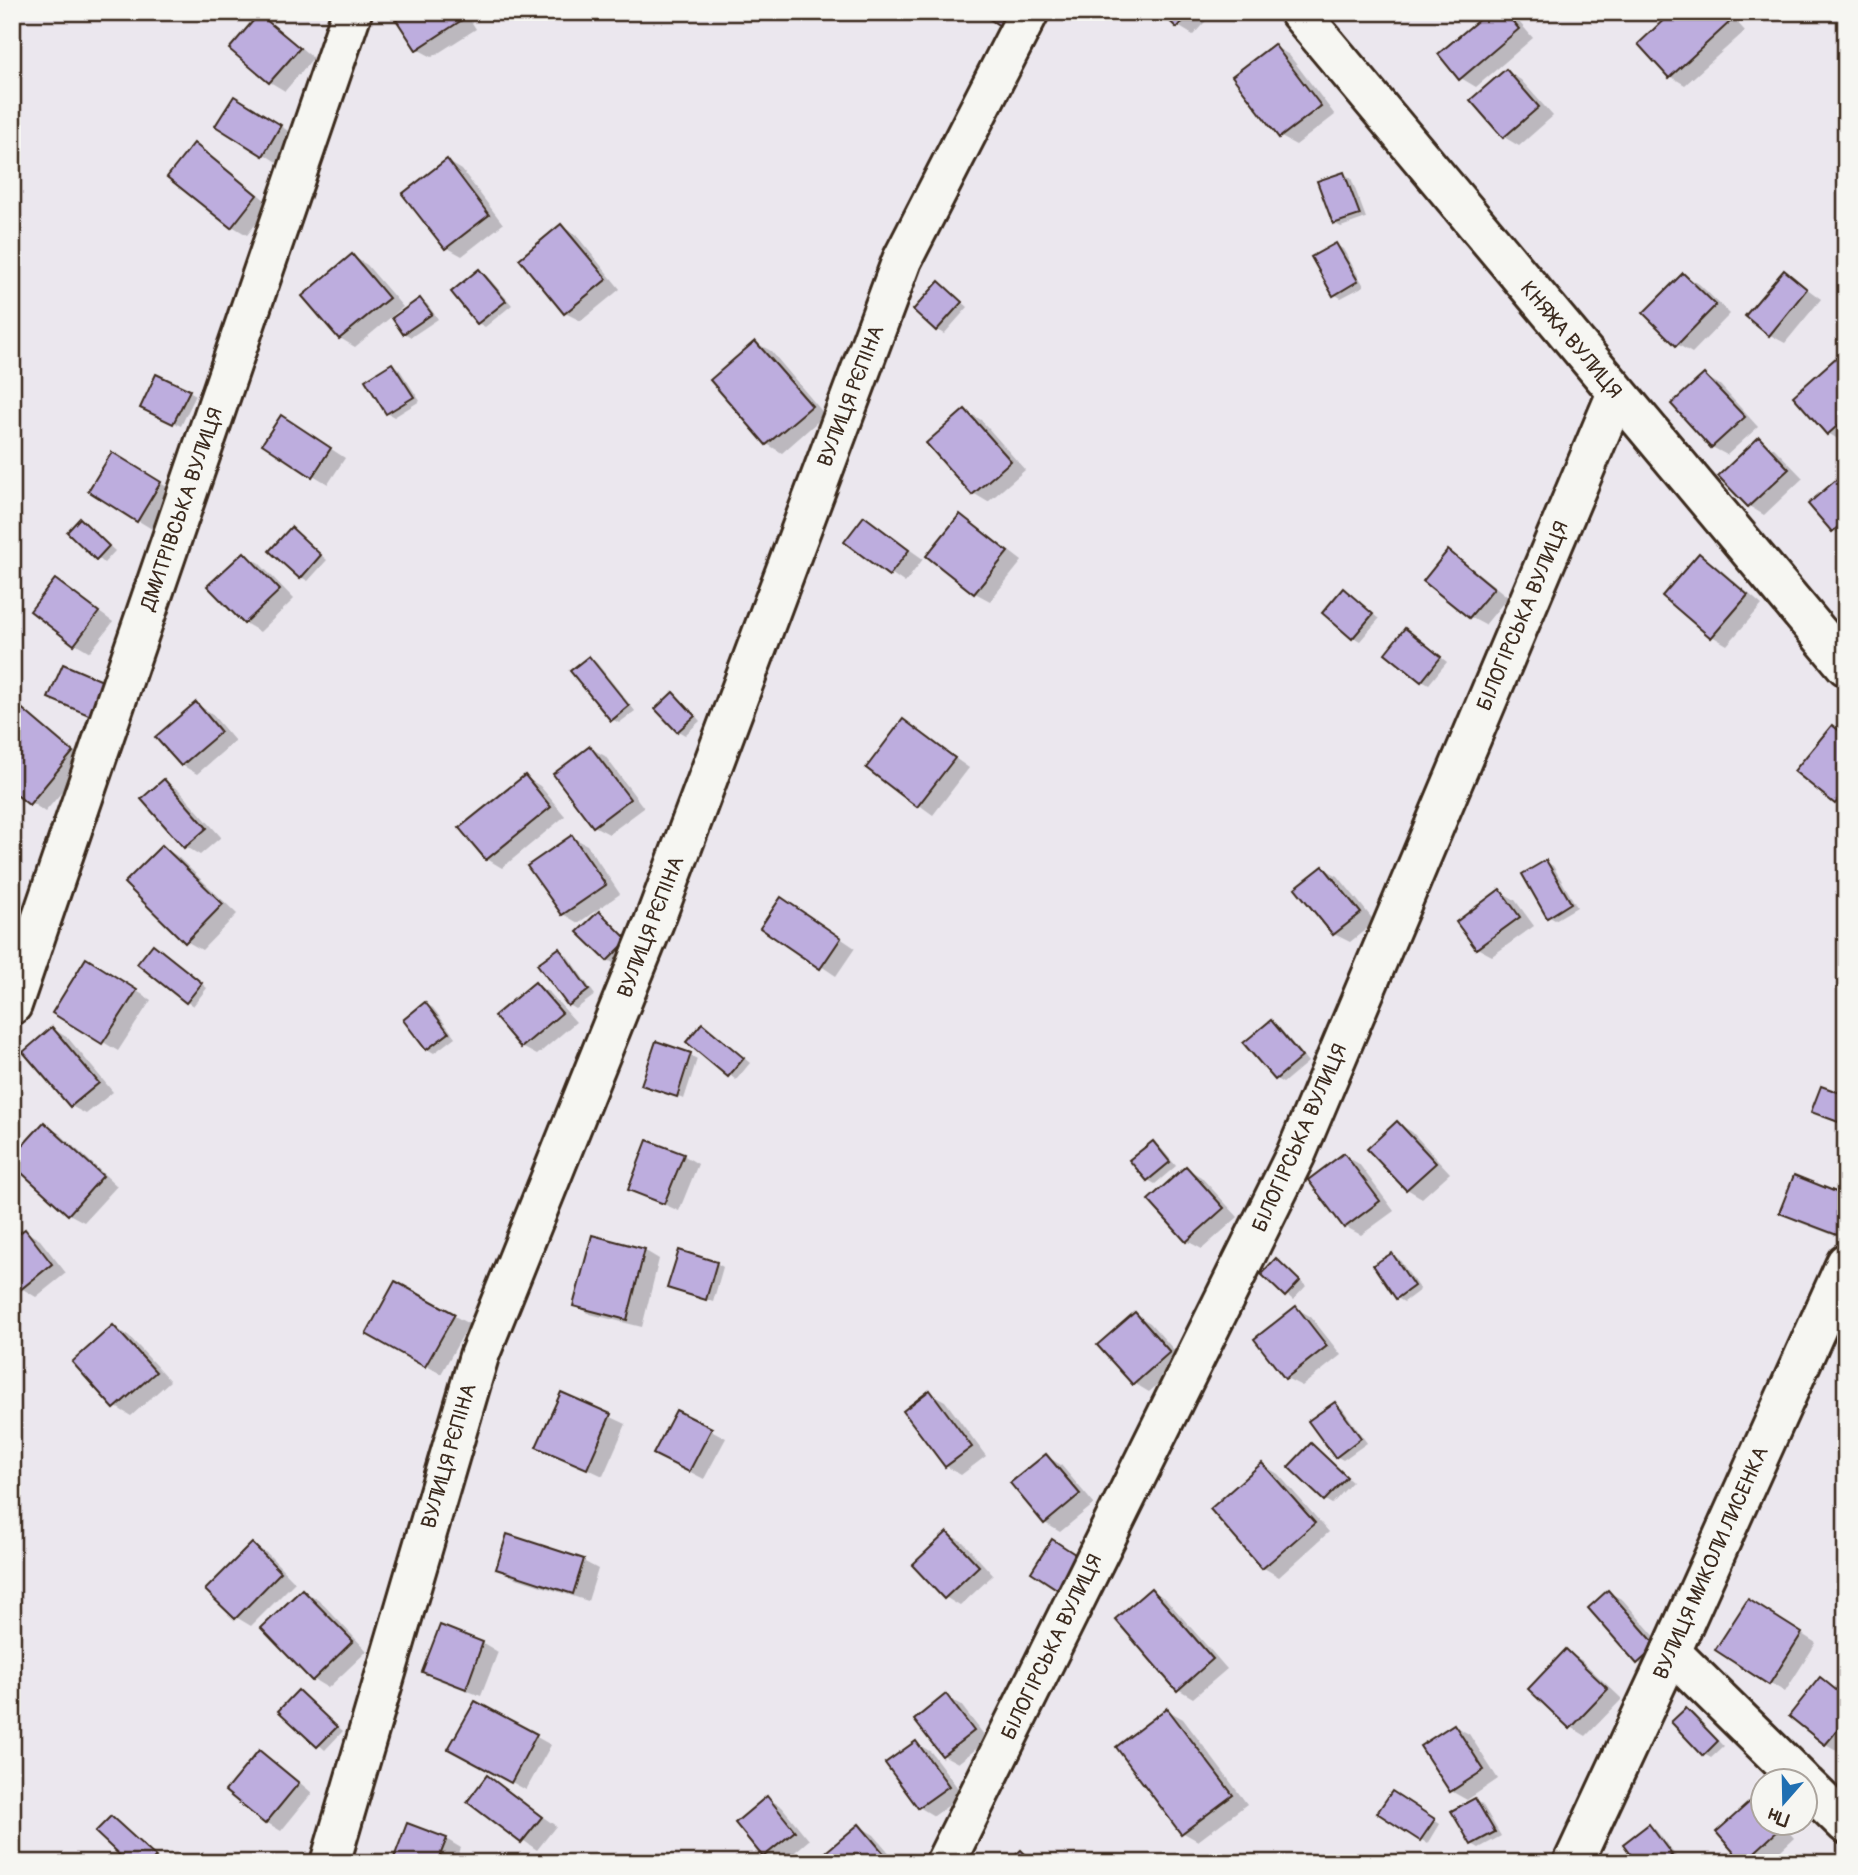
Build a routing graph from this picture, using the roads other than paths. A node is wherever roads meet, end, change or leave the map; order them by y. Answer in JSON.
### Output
{"nodes":[{"id":1,"x":352,"y":12,"type":"edge"},
{"id":2,"x":1029,"y":12,"type":"edge"},
{"id":3,"x":1299,"y":12,"type":"edge"},
{"id":4,"x":1616,"y":395,"type":"junction"},
{"id":5,"x":1846,"y":666,"type":"edge"},
{"id":6,"x":12,"y":1005,"type":"edge"},
{"id":7,"x":1846,"y":1263,"type":"edge"},
{"id":8,"x":1671,"y":1652,"type":"junction"},
{"id":9,"x":1787,"y":1766,"type":"edge"},
{"id":10,"x":1820,"y":1799,"type":"edge"},
{"id":11,"x":1846,"y":1824,"type":"edge"},
{"id":12,"x":330,"y":1863,"type":"edge"},
{"id":13,"x":945,"y":1863,"type":"edge"},
{"id":14,"x":1573,"y":1863,"type":"edge"}],
"edges":[{"from":1,"to":6,"type":"street","name":"ДМИТРІВСЬКА ВУЛИЦЯ"},
{"from":2,"to":12,"type":"street","name":"ВУЛИЦЯ РЄПІНА"},
{"from":3,"to":4,"type":"street","name":"КНЯЖА ВУЛИЦЯ"},
{"from":4,"to":5,"type":"street","name":"КНЯЖА ВУЛИЦЯ"},
{"from":4,"to":13,"type":"street","name":"БІЛОГІРСЬКА ВУЛИЦЯ"},
{"from":7,"to":8,"type":"street","name":"ВУЛИЦЯ МИКОЛИ ЛИСЕНКА"},
{"from":8,"to":9,"type":"street"},
{"from":8,"to":14,"type":"street","name":"ВУЛИЦЯ МИКОЛИ ЛИСЕНКА"},
{"from":10,"to":11,"type":"street"}]}
